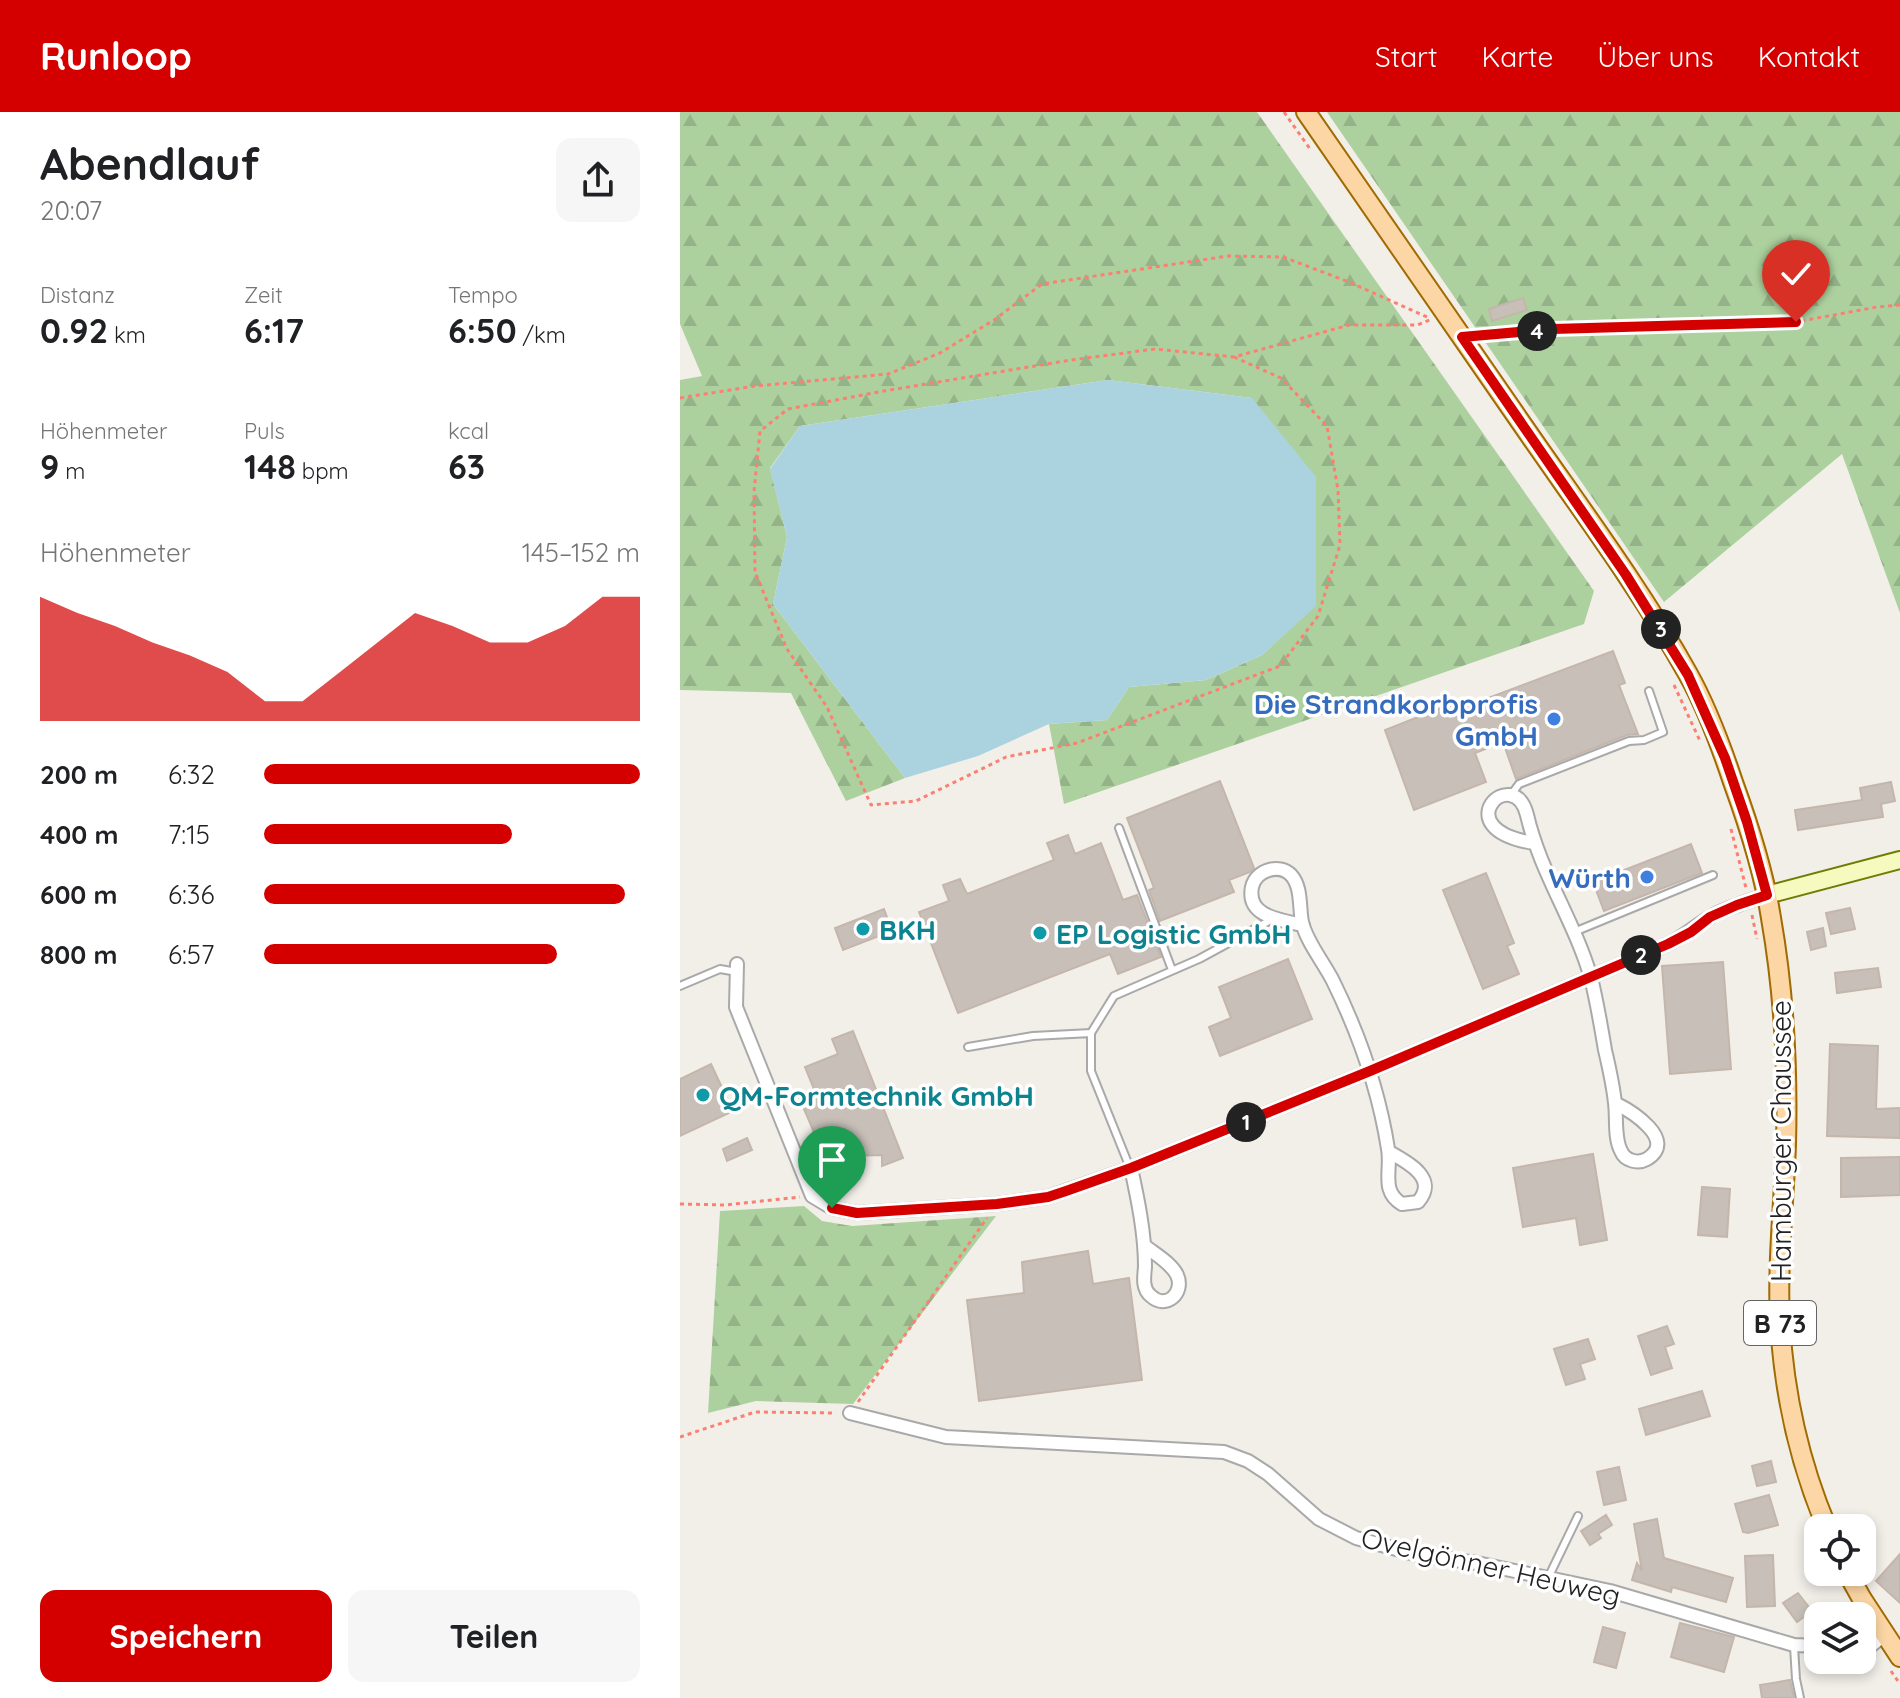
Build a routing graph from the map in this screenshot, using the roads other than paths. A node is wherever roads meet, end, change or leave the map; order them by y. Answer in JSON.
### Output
{"nodes":[{"id":1,"x":1306,"y":112,"type":"edge"},
{"id":2,"x":1649,"y":691,"type":"dead end"},
{"id":3,"x":1511,"y":795,"type":"junction"},
{"id":4,"x":1119,"y":828,"type":"dead end"},
{"id":5,"x":1534,"y":843,"type":"junction"},
{"id":6,"x":1900,"y":860,"type":"edge"},
{"id":7,"x":1713,"y":875,"type":"dead end"},
{"id":8,"x":1758,"y":898,"type":"junction"},
{"id":9,"x":1274,"y":919,"type":"junction"},
{"id":10,"x":1303,"y":925,"type":"junction"},
{"id":11,"x":1574,"y":932,"type":"junction"},
{"id":12,"x":737,"y":968,"type":"joint"},
{"id":13,"x":1172,"y":970,"type":"junction"},
{"id":14,"x":1590,"y":976,"type":"junction"},
{"id":15,"x":680,"y":986,"type":"edge"},
{"id":16,"x":1091,"y":1033,"type":"junction"},
{"id":17,"x":968,"y":1047,"type":"dead end"},
{"id":18,"x":1370,"y":1071,"type":"junction"},
{"id":19,"x":1615,"y":1103,"type":"junction"},
{"id":20,"x":1389,"y":1152,"type":"dead end"},
{"id":21,"x":1131,"y":1168,"type":"junction"},
{"id":22,"x":1145,"y":1246,"type":"dead end"},
{"id":23,"x":850,"y":1413,"type":"road end"},
{"id":24,"x":1822,"y":1514,"type":"edge"},
{"id":25,"x":1578,"y":1516,"type":"dead end"},
{"id":26,"x":1548,"y":1578,"type":"junction"},
{"id":27,"x":1855,"y":1586,"type":"edge"},
{"id":28,"x":1884,"y":1635,"type":"junction"},
{"id":29,"x":1876,"y":1642,"type":"edge"},
{"id":30,"x":1794,"y":1645,"type":"junction"},
{"id":31,"x":1804,"y":1645,"type":"edge"},
{"id":32,"x":1900,"y":1657,"type":"edge"},
{"id":33,"x":1800,"y":1698,"type":"edge"}],
"edges":[{"from":1,"to":8,"type":"main road","name":"Hamburger Chaussee","number":"B 73"},
{"from":2,"to":3,"type":"lane"},
{"from":3,"to":5,"type":"street"},
{"from":3,"to":5,"type":"street"},
{"from":4,"to":13,"type":"lane"},
{"from":5,"to":11,"type":"street"},
{"from":6,"to":8,"type":"street"},
{"from":7,"to":11,"type":"lane"},
{"from":8,"to":14,"type":"street"},
{"from":8,"to":24,"type":"main road","name":"Hamburger Chaussee","number":"B 73"},
{"from":9,"to":10,"type":"street"},
{"from":9,"to":10,"type":"street"},
{"from":9,"to":13,"type":"lane"},
{"from":10,"to":18,"type":"street"},
{"from":11,"to":14,"type":"street"},
{"from":12,"to":15,"type":"lane"},
{"from":12,"to":21,"type":"street"},
{"from":13,"to":16,"type":"lane"},
{"from":14,"to":18,"type":"street"},
{"from":14,"to":19,"type":"street"},
{"from":16,"to":17,"type":"lane"},
{"from":16,"to":21,"type":"lane"},
{"from":18,"to":20,"type":"street"},
{"from":18,"to":21,"type":"street"},
{"from":19,"to":19,"type":"street"},
{"from":21,"to":22,"type":"street"},
{"from":23,"to":26,"type":"street","name":"Ovelgönner Heuweg"},
{"from":25,"to":26,"type":"lane"},
{"from":26,"to":30,"type":"street","name":"Ovelgönner Heuweg"},
{"from":27,"to":28,"type":"main road"},
{"from":28,"to":29,"type":"street"},
{"from":28,"to":32,"type":"main road"},
{"from":30,"to":31,"type":"street","name":"Ovelgönner Heuweg"},
{"from":30,"to":33,"type":"lane"}]}
